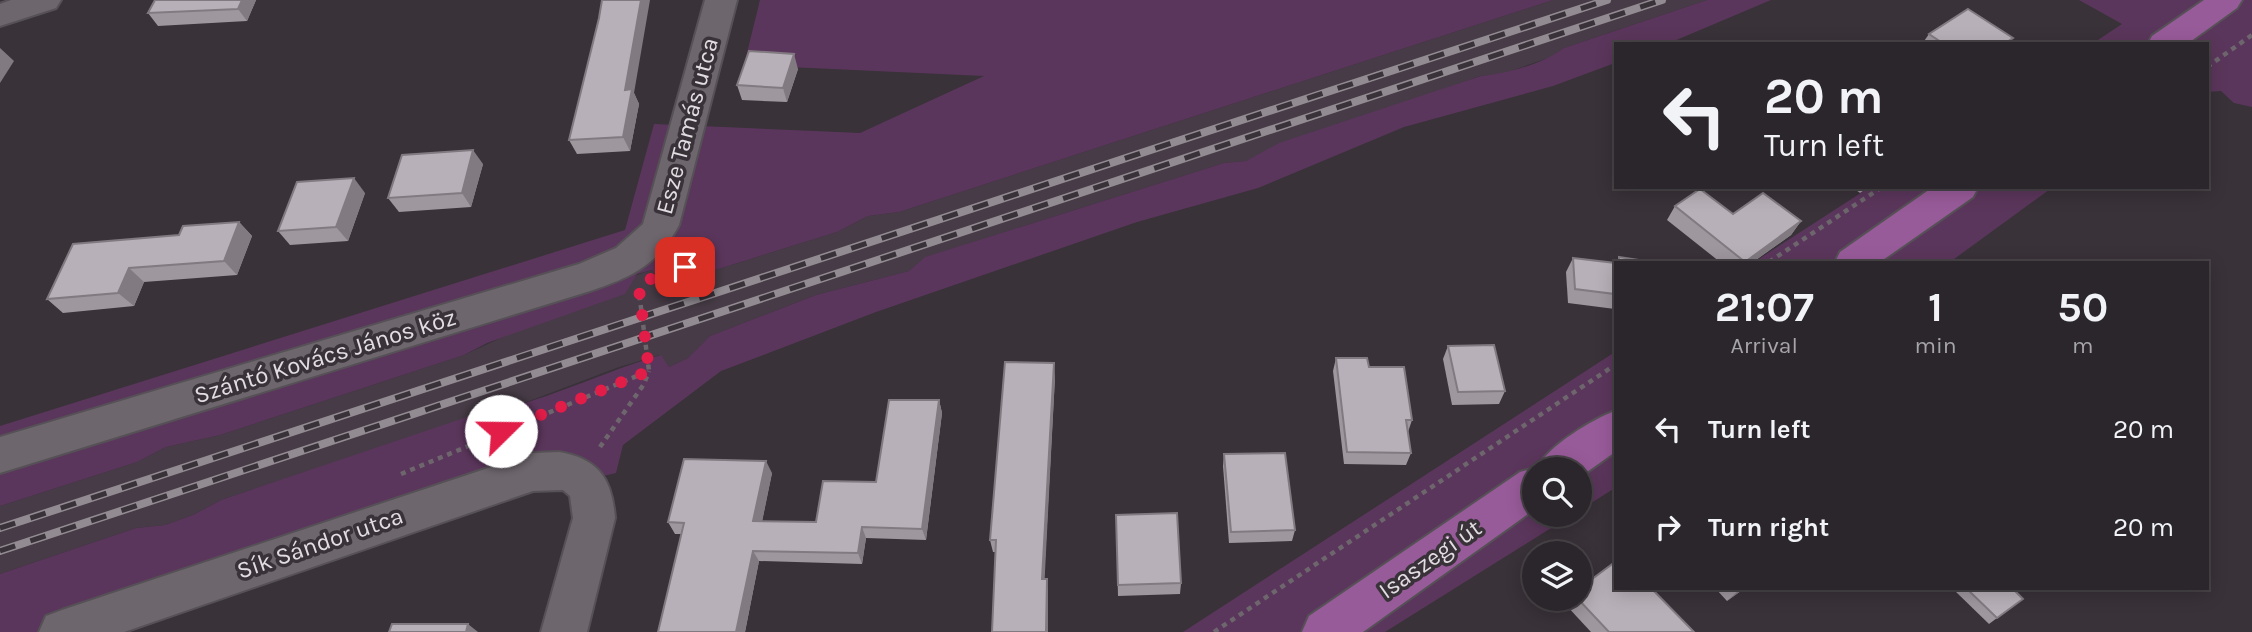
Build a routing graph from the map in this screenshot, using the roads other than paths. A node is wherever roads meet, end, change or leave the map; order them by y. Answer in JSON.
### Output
{"nodes":[{"id":1,"x":45,"y":0,"type":"edge"},
{"id":2,"x":721,"y":0,"type":"edge"},
{"id":3,"x":2226,"y":0,"type":"edge"},
{"id":4,"x":0,"y":15,"type":"edge"},
{"id":5,"x":2167,"y":42,"type":"edge"},
{"id":6,"x":1957,"y":189,"type":"edge"},
{"id":7,"x":1854,"y":261,"type":"edge"},
{"id":8,"x":650,"y":268,"type":"joint"},
{"id":9,"x":1614,"y":430,"type":"edge"},
{"id":10,"x":0,"y":455,"type":"edge"},
{"id":11,"x":1575,"y":457,"type":"edge"},
{"id":12,"x":1522,"y":494,"type":"edge"},
{"id":13,"x":62,"y":632,"type":"edge"},
{"id":14,"x":564,"y":632,"type":"edge"},
{"id":15,"x":1325,"y":632,"type":"edge"}],
"edges":[{"from":1,"to":4,"type":"street"},
{"from":2,"to":8,"type":"street","name":"Esze Tamás utca"},
{"from":3,"to":5,"type":"main road"},
{"from":6,"to":7,"type":"main road"},
{"from":8,"to":10,"type":"street","name":"Szántó Kovács János köz"},
{"from":9,"to":11,"type":"main road"},
{"from":12,"to":15,"type":"main road","name":"Isaszegi út"},
{"from":13,"to":14,"type":"street","name":"Sík Sándor utca"}]}
